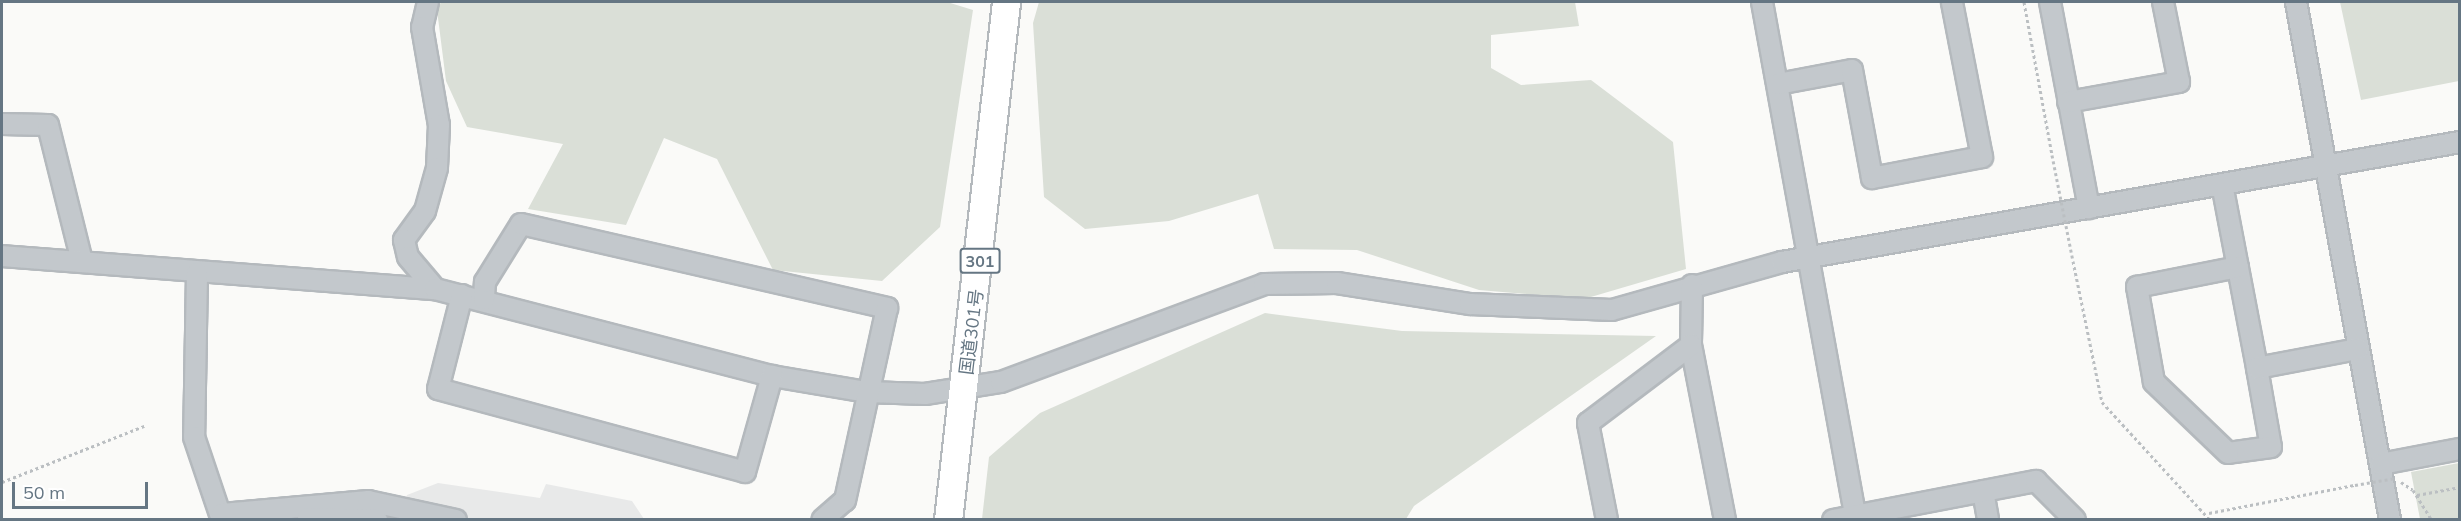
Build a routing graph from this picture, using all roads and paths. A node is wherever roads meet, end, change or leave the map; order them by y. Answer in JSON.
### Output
{"nodes":[{"id":1,"x":428,"y":2,"type":"edge"},
{"id":2,"x":1006,"y":2,"type":"edge"},
{"id":3,"x":1762,"y":2,"type":"edge"},
{"id":4,"x":1952,"y":2,"type":"edge"},
{"id":5,"x":2024,"y":2,"type":"edge"},
{"id":6,"x":2050,"y":2,"type":"edge"},
{"id":7,"x":2163,"y":2,"type":"edge"},
{"id":8,"x":2296,"y":2,"type":"edge"},
{"id":9,"x":1779,"y":84,"type":"junction"},
{"id":10,"x":2068,"y":102,"type":"junction"},
{"id":11,"x":2,"y":124,"type":"edge"},
{"id":12,"x":2460,"y":142,"type":"edge"},
{"id":13,"x":2325,"y":165,"type":"junction"},
{"id":14,"x":2222,"y":184,"type":"junction"},
{"id":15,"x":2089,"y":207,"type":"junction"},
{"id":16,"x":2,"y":256,"type":"edge"},
{"id":17,"x":1809,"y":257,"type":"junction"},
{"id":18,"x":82,"y":261,"type":"junction"},
{"id":19,"x":2238,"y":267,"type":"junction"},
{"id":20,"x":197,"y":273,"type":"junction"},
{"id":21,"x":1692,"y":285,"type":"junction"},
{"id":22,"x":435,"y":289,"type":"junction"},
{"id":23,"x":462,"y":295,"type":"junction"},
{"id":24,"x":484,"y":299,"type":"junction"},
{"id":25,"x":1691,"y":345,"type":"junction"},
{"id":26,"x":2358,"y":349,"type":"junction"},
{"id":27,"x":2258,"y":368,"type":"junction"},
{"id":28,"x":772,"y":376,"type":"junction"},
{"id":29,"x":965,"y":389,"type":"junction"},
{"id":30,"x":867,"y":392,"type":"junction"},
{"id":31,"x":144,"y":426,"type":"dead end"},
{"id":32,"x":2460,"y":449,"type":"edge"},
{"id":33,"x":2381,"y":464,"type":"junction"},
{"id":34,"x":2,"y":482,"type":"edge"},
{"id":35,"x":2460,"y":488,"type":"edge"},
{"id":36,"x":1983,"y":491,"type":"junction"},
{"id":37,"x":2416,"y":495,"type":"junction"},
{"id":38,"x":275,"y":508,"type":"junction"},
{"id":39,"x":2209,"y":513,"type":"junction"},
{"id":40,"x":222,"y":517,"type":"edge"},
{"id":41,"x":1855,"y":518,"type":"edge"},
{"id":42,"x":377,"y":519,"type":"edge"},
{"id":43,"x":456,"y":519,"type":"edge"},
{"id":44,"x":822,"y":519,"type":"edge"},
{"id":45,"x":948,"y":519,"type":"edge"},
{"id":46,"x":1607,"y":519,"type":"edge"},
{"id":47,"x":1725,"y":519,"type":"edge"},
{"id":48,"x":1833,"y":519,"type":"edge"},
{"id":49,"x":1988,"y":519,"type":"edge"},
{"id":50,"x":2075,"y":519,"type":"edge"},
{"id":51,"x":2210,"y":519,"type":"edge"},
{"id":52,"x":2390,"y":519,"type":"edge"},
{"id":53,"x":2432,"y":519,"type":"edge"}],
"edges":[{"from":1,"to":22,"type":"street"},
{"from":2,"to":29,"type":"highway","name":"国道301号","number":"301"},
{"from":3,"to":9,"type":"street"},
{"from":4,"to":9,"type":"street"},
{"from":5,"to":39,"type":"path","bridge":true},
{"from":6,"to":10,"type":"street"},
{"from":7,"to":10,"type":"street"},
{"from":8,"to":13,"type":"street"},
{"from":9,"to":17,"type":"street"},
{"from":10,"to":15,"type":"street"},
{"from":11,"to":18,"type":"street"},
{"from":12,"to":13,"type":"street"},
{"from":13,"to":14,"type":"street"},
{"from":13,"to":26,"type":"street"},
{"from":14,"to":15,"type":"street"},
{"from":14,"to":19,"type":"street"},
{"from":15,"to":17,"type":"street"},
{"from":16,"to":18,"type":"street"},
{"from":17,"to":21,"type":"street"},
{"from":17,"to":41,"type":"street"},
{"from":18,"to":20,"type":"street"},
{"from":19,"to":27,"type":"street"},
{"from":19,"to":27,"type":"street"},
{"from":20,"to":22,"type":"street"},
{"from":20,"to":40,"type":"street"},
{"from":21,"to":25,"type":"street"},
{"from":21,"to":29,"type":"street"},
{"from":22,"to":23,"type":"street"},
{"from":23,"to":24,"type":"street"},
{"from":23,"to":28,"type":"street"},
{"from":24,"to":28,"type":"street"},
{"from":24,"to":30,"type":"street"},
{"from":25,"to":46,"type":"street"},
{"from":25,"to":47,"type":"street"},
{"from":26,"to":27,"type":"street"},
{"from":26,"to":33,"type":"street"},
{"from":28,"to":30,"type":"street"},
{"from":29,"to":30,"type":"street"},
{"from":29,"to":45,"type":"highway","name":"国道301号","number":"301"},
{"from":30,"to":44,"type":"street"},
{"from":31,"to":34,"type":"path"},
{"from":32,"to":33,"type":"street"},
{"from":33,"to":52,"type":"street"},
{"from":35,"to":37,"type":"path"},
{"from":36,"to":41,"type":"street"},
{"from":36,"to":49,"type":"street"},
{"from":36,"to":50,"type":"street"},
{"from":37,"to":39,"type":"path","bridge":true},
{"from":37,"to":53,"type":"path"},
{"from":38,"to":40,"type":"street"},
{"from":38,"to":42,"type":"street"},
{"from":38,"to":43,"type":"street"},
{"from":39,"to":51,"type":"path"},
{"from":41,"to":48,"type":"street"}]}
